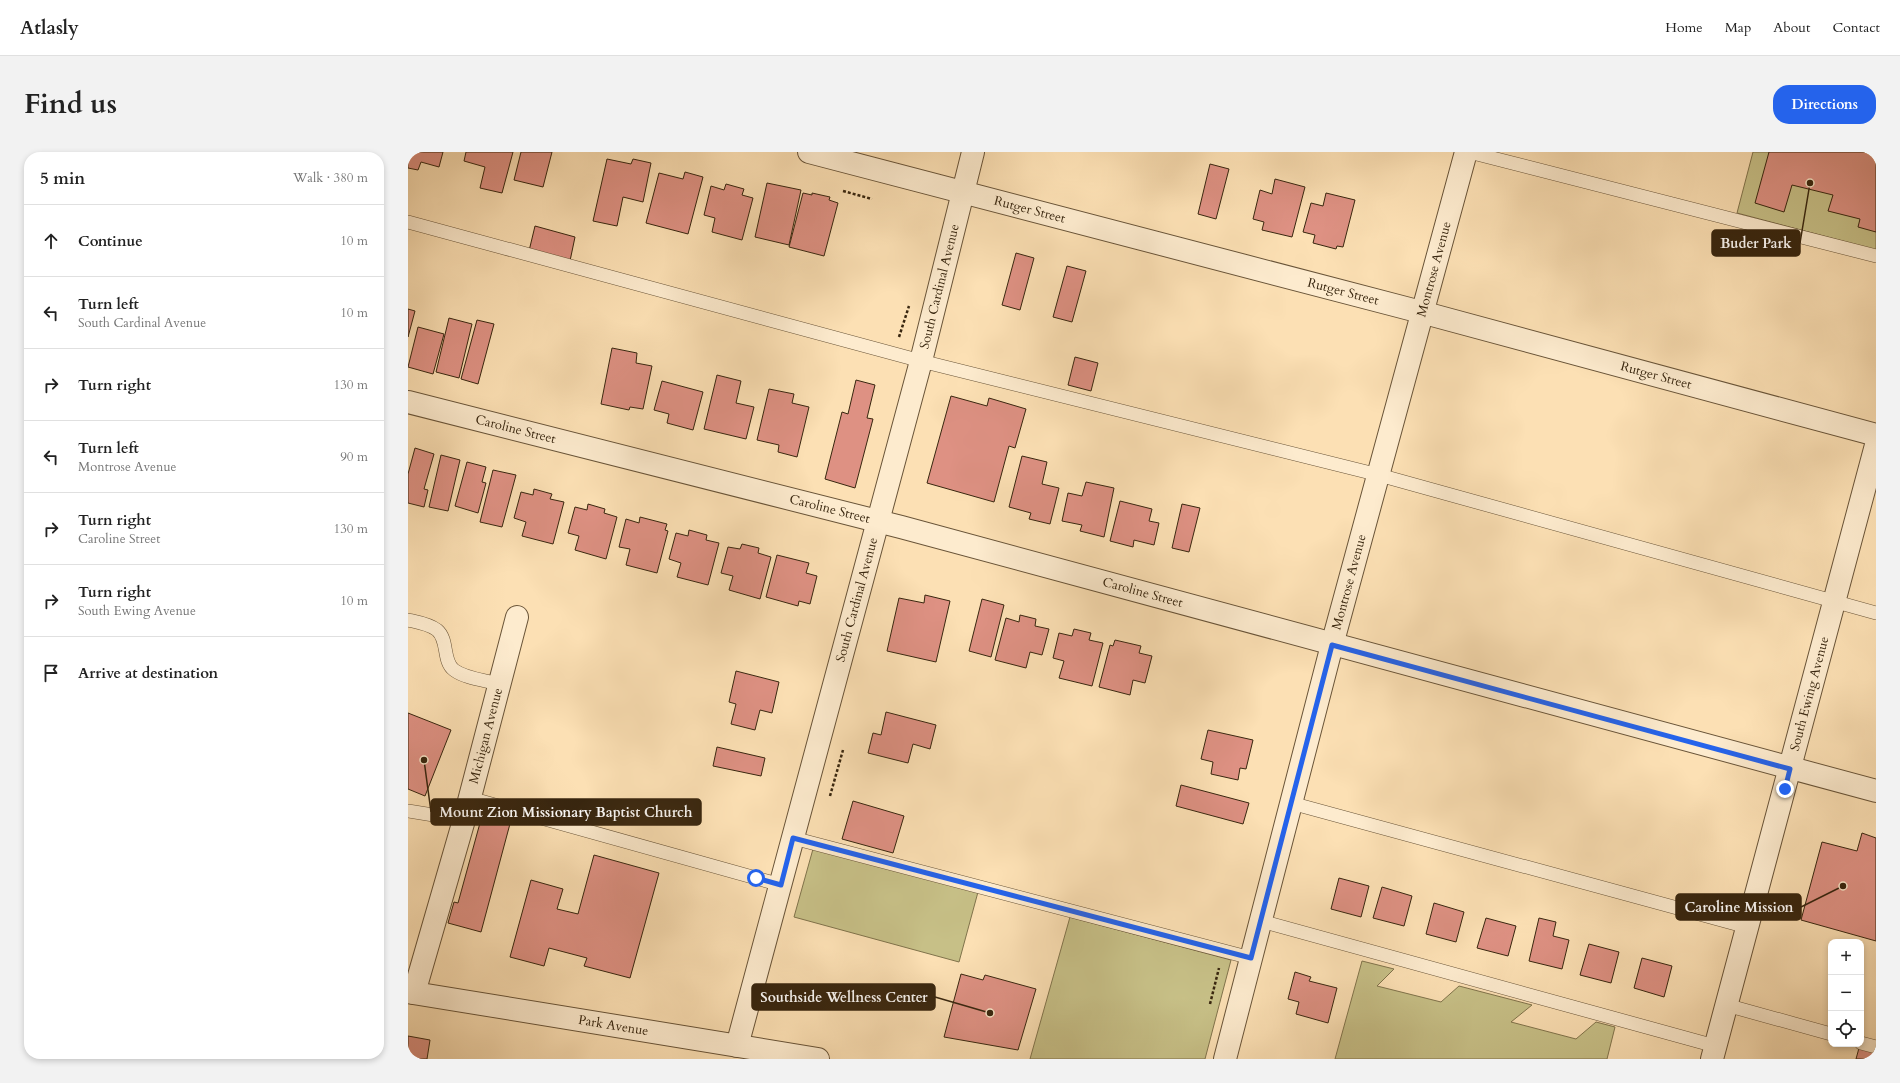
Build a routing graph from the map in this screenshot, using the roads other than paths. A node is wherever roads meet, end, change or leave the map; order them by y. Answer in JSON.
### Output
{"nodes":[{"id":1,"x":809,"y":152,"type":"edge"},
{"id":2,"x":973,"y":152,"type":"edge"},
{"id":3,"x":1466,"y":152,"type":"edge"},
{"id":4,"x":1469,"y":152,"type":"edge"},
{"id":5,"x":962,"y":192,"type":"junction"},
{"id":6,"x":408,"y":222,"type":"edge"},
{"id":7,"x":1876,"y":256,"type":"edge"},
{"id":8,"x":1421,"y":312,"type":"junction"},
{"id":9,"x":920,"y":361,"type":"junction"},
{"id":10,"x":408,"y":402,"type":"edge"},
{"id":11,"x":1876,"y":435,"type":"edge"},
{"id":12,"x":1876,"y":445,"type":"edge"},
{"id":13,"x":1379,"y":475,"type":"junction"},
{"id":14,"x":877,"y":521,"type":"junction"},
{"id":15,"x":1834,"y":602,"type":"junction"},
{"id":16,"x":1876,"y":613,"type":"edge"},
{"id":17,"x":517,"y":617,"type":"dead end"},
{"id":18,"x":408,"y":620,"type":"edge"},
{"id":19,"x":1332,"y":645,"type":"junction"},
{"id":20,"x":499,"y":684,"type":"junction"},
{"id":21,"x":1790,"y":769,"type":"junction"},
{"id":22,"x":1876,"y":791,"type":"edge"},
{"id":23,"x":470,"y":798,"type":"junction"},
{"id":24,"x":1291,"y":803,"type":"junction"},
{"id":25,"x":408,"y":811,"type":"edge"},
{"id":26,"x":464,"y":820,"type":"junction"},
{"id":27,"x":793,"y":838,"type":"junction"},
{"id":28,"x":781,"y":885,"type":"junction"},
{"id":29,"x":1261,"y":921,"type":"junction"},
{"id":30,"x":1747,"y":927,"type":"junction"},
{"id":31,"x":1251,"y":958,"type":"junction"},
{"id":32,"x":411,"y":992,"type":"edge"},
{"id":33,"x":1726,"y":1005,"type":"junction"},
{"id":34,"x":1828,"y":1033,"type":"edge"},
{"id":35,"x":1864,"y":1043,"type":"edge"},
{"id":36,"x":737,"y":1046,"type":"junction"},
{"id":37,"x":1876,"y":1047,"type":"edge"},
{"id":38,"x":1713,"y":1053,"type":"edge"},
{"id":39,"x":818,"y":1059,"type":"edge"},
{"id":40,"x":1225,"y":1059,"type":"edge"}],
"edges":[{"from":1,"to":5,"type":"street","name":"Rutger Street"},
{"from":2,"to":5,"type":"street","name":"South Cardinal Avenue"},
{"from":3,"to":8,"type":"street","name":"Montrose Avenue"},
{"from":4,"to":7,"type":"lane"},
{"from":5,"to":8,"type":"street","name":"Rutger Street"},
{"from":5,"to":9,"type":"street","name":"South Cardinal Avenue"},
{"from":6,"to":9,"type":"lane"},
{"from":8,"to":11,"type":"street","name":"Rutger Street"},
{"from":8,"to":13,"type":"street","name":"Montrose Avenue"},
{"from":9,"to":13,"type":"lane"},
{"from":9,"to":14,"type":"street","name":"South Cardinal Avenue"},
{"from":10,"to":14,"type":"street","name":"Caroline Street"},
{"from":12,"to":15,"type":"street","name":"South Ewing Avenue"},
{"from":13,"to":15,"type":"lane"},
{"from":13,"to":19,"type":"street","name":"Montrose Avenue"},
{"from":14,"to":19,"type":"street","name":"Caroline Street"},
{"from":14,"to":27,"type":"street","name":"South Cardinal Avenue"},
{"from":15,"to":16,"type":"lane"},
{"from":15,"to":21,"type":"street","name":"South Ewing Avenue"},
{"from":17,"to":20,"type":"street","name":"Michigan Avenue"},
{"from":18,"to":20,"type":"lane"},
{"from":19,"to":21,"type":"street","name":"Caroline Street"},
{"from":19,"to":24,"type":"street","name":"Montrose Avenue"},
{"from":20,"to":23,"type":"street","name":"Michigan Avenue"},
{"from":21,"to":22,"type":"street","name":"Caroline Street"},
{"from":21,"to":30,"type":"street","name":"South Ewing Avenue"},
{"from":23,"to":26,"type":"street","name":"Michigan Avenue"},
{"from":23,"to":28,"type":"lane"},
{"from":24,"to":29,"type":"street","name":"Montrose Avenue"},
{"from":24,"to":30,"type":"lane"},
{"from":25,"to":26,"type":"lane"},
{"from":26,"to":32,"type":"street","name":"Michigan Avenue"},
{"from":27,"to":28,"type":"street","name":"South Cardinal Avenue"},
{"from":27,"to":31,"type":"lane"},
{"from":28,"to":36,"type":"street","name":"South Cardinal Avenue"},
{"from":29,"to":31,"type":"street","name":"Montrose Avenue"},
{"from":29,"to":38,"type":"lane"},
{"from":30,"to":33,"type":"street","name":"South Ewing Avenue"},
{"from":31,"to":40,"type":"street","name":"Montrose Avenue"},
{"from":32,"to":36,"type":"street","name":"Park Avenue"},
{"from":33,"to":34,"type":"lane"},
{"from":33,"to":38,"type":"street","name":"South Ewing Avenue"},
{"from":35,"to":37,"type":"lane"},
{"from":36,"to":39,"type":"street","name":"Park Avenue"}]}
